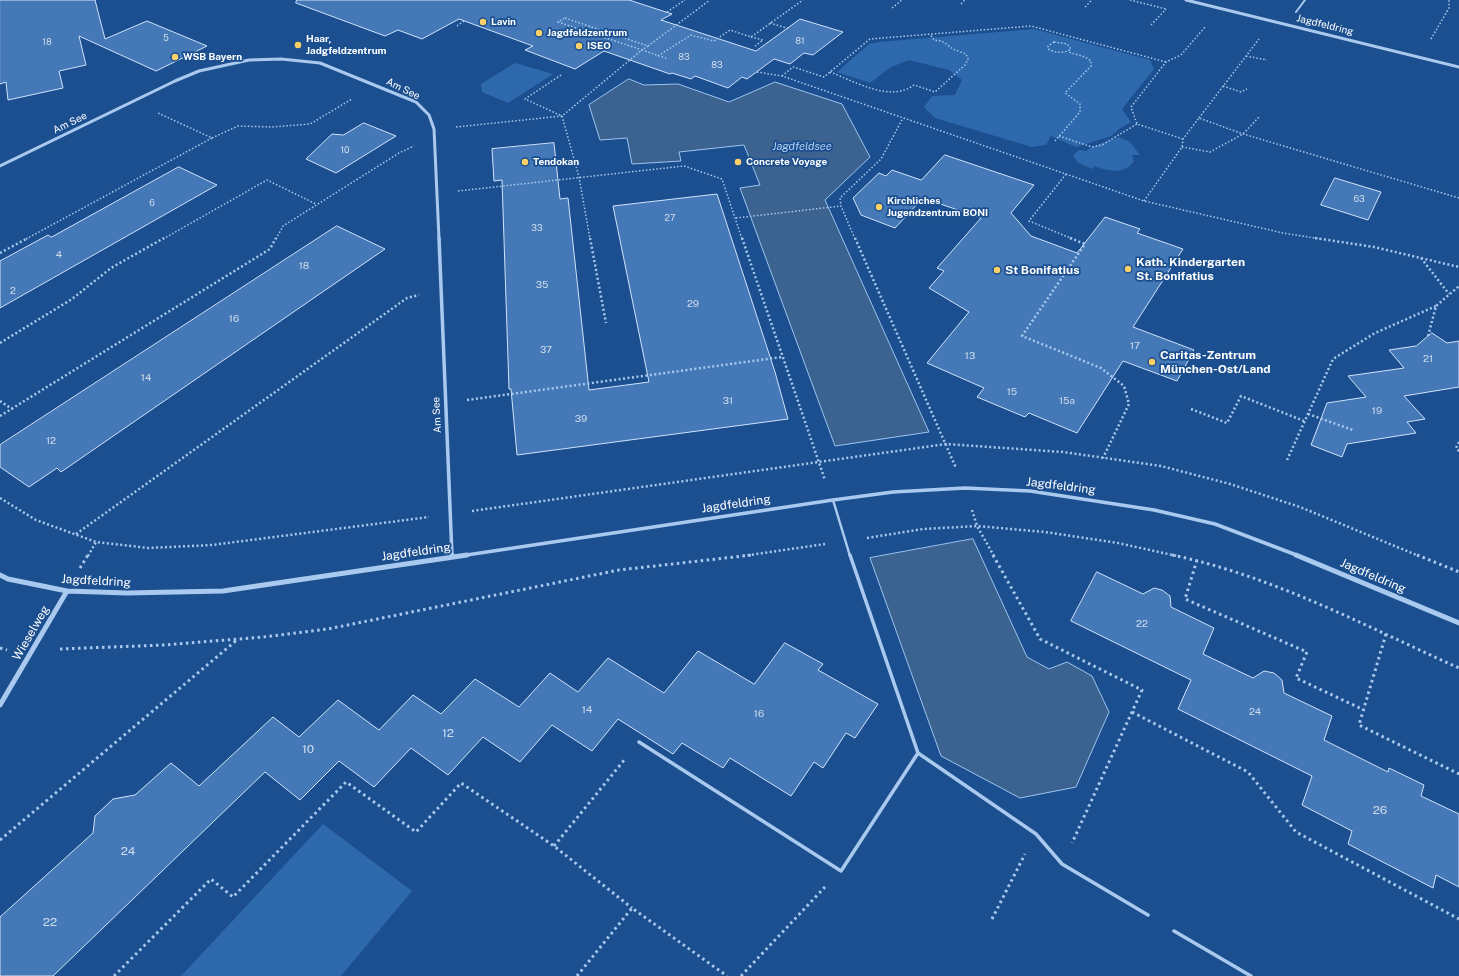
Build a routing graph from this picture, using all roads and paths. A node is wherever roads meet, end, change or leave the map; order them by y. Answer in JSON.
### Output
{"nodes":[{"id":1,"x":686,"y":0,"type":"edge"},
{"id":2,"x":710,"y":0,"type":"edge"},
{"id":3,"x":803,"y":0,"type":"edge"},
{"id":4,"x":902,"y":0,"type":"edge"},
{"id":5,"x":965,"y":0,"type":"edge"},
{"id":6,"x":1092,"y":0,"type":"edge"},
{"id":7,"x":1186,"y":0,"type":"edge"},
{"id":8,"x":1298,"y":0,"type":"edge"},
{"id":9,"x":1449,"y":0,"type":"edge"},
{"id":10,"x":1304,"y":1,"type":"edge"},
{"id":11,"x":961,"y":4,"type":"dead end"},
{"id":12,"x":1085,"y":7,"type":"dead end"},
{"id":13,"x":892,"y":8,"type":"dead end"},
{"id":14,"x":1221,"y":8,"type":"junction"},
{"id":15,"x":1166,"y":9,"type":"dead end"},
{"id":16,"x":667,"y":12,"type":"dead end"},
{"id":17,"x":1296,"y":12,"type":"dead end"},
{"id":18,"x":557,"y":18,"type":"dead end"},
{"id":19,"x":562,"y":20,"type":"junction"},
{"id":20,"x":464,"y":21,"type":"dead end"},
{"id":21,"x":770,"y":23,"type":"junction"},
{"id":22,"x":1151,"y":25,"type":"dead end"},
{"id":23,"x":457,"y":26,"type":"dead end"},
{"id":24,"x":790,"y":29,"type":"dead end"},
{"id":25,"x":930,"y":34,"type":"junction"},
{"id":26,"x":1263,"y":35,"type":"dead end"},
{"id":27,"x":628,"y":36,"type":"dead end"},
{"id":28,"x":1071,"y":36,"type":"junction"},
{"id":29,"x":751,"y":37,"type":"junction"},
{"id":30,"x":625,"y":38,"type":"junction"},
{"id":31,"x":1064,"y":43,"type":"junction"},
{"id":32,"x":1428,"y":45,"type":"dead end"},
{"id":33,"x":648,"y":46,"type":"junction"},
{"id":34,"x":754,"y":47,"type":"dead end"},
{"id":35,"x":642,"y":50,"type":"junction"},
{"id":36,"x":1068,"y":52,"type":"junction"},
{"id":37,"x":658,"y":56,"type":"junction"},
{"id":38,"x":1246,"y":56,"type":"junction"},
{"id":39,"x":668,"y":59,"type":"dead end"},
{"id":40,"x":1267,"y":60,"type":"dead end"},
{"id":41,"x":1166,"y":62,"type":"junction"},
{"id":42,"x":1459,"y":67,"type":"edge"},
{"id":43,"x":757,"y":72,"type":"dead end"},
{"id":44,"x":830,"y":72,"type":"junction"},
{"id":45,"x":561,"y":75,"type":"dead end"},
{"id":46,"x":782,"y":76,"type":"junction"},
{"id":47,"x":376,"y":85,"type":"junction"},
{"id":48,"x":1223,"y":86,"type":"junction"},
{"id":49,"x":1247,"y":89,"type":"dead end"},
{"id":50,"x":132,"y":102,"type":"junction"},
{"id":51,"x":562,"y":116,"type":"junction"},
{"id":52,"x":1259,"y":117,"type":"dead end"},
{"id":53,"x":903,"y":118,"type":"junction"},
{"id":54,"x":1199,"y":118,"type":"junction"},
{"id":55,"x":1137,"y":124,"type":"junction"},
{"id":56,"x":434,"y":129,"type":"junction"},
{"id":57,"x":1243,"y":134,"type":"junction"},
{"id":58,"x":1059,"y":136,"type":"junction"},
{"id":59,"x":212,"y":138,"type":"junction"},
{"id":60,"x":433,"y":138,"type":"junction"},
{"id":61,"x":1183,"y":139,"type":"junction"},
{"id":62,"x":1055,"y":140,"type":"dead end"},
{"id":63,"x":1182,"y":147,"type":"junction"},
{"id":64,"x":0,"y":166,"type":"edge"},
{"id":65,"x":1066,"y":174,"type":"junction"},
{"id":66,"x":579,"y":177,"type":"junction"},
{"id":67,"x":436,"y":194,"type":"junction"},
{"id":68,"x":1459,"y":198,"type":"edge"},
{"id":69,"x":1144,"y":201,"type":"junction"},
{"id":70,"x":316,"y":204,"type":"junction"},
{"id":71,"x":841,"y":206,"type":"junction"},
{"id":72,"x":736,"y":218,"type":"junction"},
{"id":73,"x":0,"y":253,"type":"edge"},
{"id":74,"x":1420,"y":258,"type":"junction"},
{"id":75,"x":1459,"y":266,"type":"edge"},
{"id":76,"x":1459,"y":286,"type":"edge"},
{"id":77,"x":440,"y":290,"type":"junction"},
{"id":78,"x":1449,"y":294,"type":"junction"},
{"id":79,"x":1436,"y":306,"type":"junction"},
{"id":80,"x":606,"y":323,"type":"dead end"},
{"id":81,"x":1428,"y":336,"type":"dead end"},
{"id":82,"x":0,"y":343,"type":"edge"},
{"id":83,"x":782,"y":357,"type":"junction"},
{"id":84,"x":0,"y":401,"type":"edge"},
{"id":85,"x":445,"y":404,"type":"junction"},
{"id":86,"x":12,"y":409,"type":"junction"},
{"id":87,"x":1191,"y":409,"type":"dead end"},
{"id":88,"x":1308,"y":414,"type":"junction"},
{"id":89,"x":0,"y":416,"type":"edge"},
{"id":90,"x":1304,"y":421,"type":"junction"},
{"id":91,"x":1353,"y":430,"type":"dead end"},
{"id":92,"x":1459,"y":442,"type":"edge"},
{"id":93,"x":1459,"y":450,"type":"edge"},
{"id":94,"x":1103,"y":458,"type":"dead end"},
{"id":95,"x":1287,"y":460,"type":"dead end"},
{"id":96,"x":965,"y":488,"type":"junction"},
{"id":97,"x":0,"y":498,"type":"edge"},
{"id":98,"x":833,"y":500,"type":"junction"},
{"id":99,"x":450,"y":514,"type":"junction"},
{"id":100,"x":977,"y":526,"type":"junction"},
{"id":101,"x":76,"y":535,"type":"junction"},
{"id":102,"x":845,"y":541,"type":"junction"},
{"id":103,"x":96,"y":542,"type":"junction"},
{"id":104,"x":452,"y":557,"type":"junction"},
{"id":105,"x":1198,"y":560,"type":"junction"},
{"id":106,"x":0,"y":575,"type":"edge"},
{"id":107,"x":67,"y":591,"type":"junction"},
{"id":108,"x":1459,"y":623,"type":"edge"},
{"id":109,"x":1386,"y":634,"type":"junction"},
{"id":110,"x":238,"y":638,"type":"junction"},
{"id":111,"x":0,"y":648,"type":"edge"},
{"id":112,"x":32,"y":650,"type":"junction"},
{"id":113,"x":1459,"y":668,"type":"edge"},
{"id":114,"x":0,"y":705,"type":"edge"},
{"id":115,"x":1364,"y":710,"type":"junction"},
{"id":116,"x":1132,"y":712,"type":"junction"},
{"id":117,"x":639,"y":742,"type":"joint"},
{"id":118,"x":918,"y":753,"type":"junction"},
{"id":119,"x":1459,"y":774,"type":"edge"},
{"id":120,"x":0,"y":840,"type":"edge"},
{"id":121,"x":554,"y":846,"type":"junction"},
{"id":122,"x":1062,"y":864,"type":"junction"},
{"id":123,"x":1019,"y":865,"type":"dead end"},
{"id":124,"x":841,"y":871,"type":"junction"},
{"id":125,"x":632,"y":908,"type":"junction"},
{"id":126,"x":1148,"y":915,"type":"dead end"},
{"id":127,"x":992,"y":919,"type":"dead end"},
{"id":128,"x":1459,"y":919,"type":"edge"},
{"id":129,"x":1174,"y":931,"type":"dead end"},
{"id":130,"x":114,"y":976,"type":"edge"},
{"id":131,"x":577,"y":976,"type":"edge"},
{"id":132,"x":727,"y":976,"type":"edge"},
{"id":133,"x":741,"y":976,"type":"edge"},
{"id":134,"x":1251,"y":976,"type":"edge"}],
"edges":[{"from":1,"to":16,"type":"path"},
{"from":2,"to":33,"type":"path"},
{"from":3,"to":21,"type":"path"},
{"from":4,"to":13,"type":"path"},
{"from":5,"to":11,"type":"path"},
{"from":6,"to":12,"type":"path"},
{"from":7,"to":14,"type":"street","name":"Jagdfeldring"},
{"from":8,"to":10,"type":"lane"},
{"from":9,"to":32,"type":"path"},
{"from":10,"to":17,"type":"lane"},
{"from":14,"to":41,"type":"path"},
{"from":14,"to":42,"type":"street","name":"Jagdfeldring"},
{"from":15,"to":22,"type":"path"},
{"from":18,"to":19,"type":"path"},
{"from":19,"to":30,"type":"path"},
{"from":19,"to":35,"type":"path"},
{"from":20,"to":23,"type":"path"},
{"from":21,"to":24,"type":"path"},
{"from":21,"to":29,"type":"path"},
{"from":25,"to":28,"type":"path"},
{"from":25,"to":44,"type":"path"},
{"from":25,"to":44,"type":"path"},
{"from":26,"to":38,"type":"path"},
{"from":27,"to":30,"type":"path"},
{"from":28,"to":31,"type":"path"},
{"from":28,"to":41,"type":"path"},
{"from":29,"to":34,"type":"path"},
{"from":29,"to":37,"type":"path"},
{"from":30,"to":33,"type":"path"},
{"from":31,"to":36,"type":"path"},
{"from":31,"to":36,"type":"path"},
{"from":33,"to":35,"type":"path"},
{"from":35,"to":37,"type":"path"},
{"from":35,"to":51,"type":"path"},
{"from":36,"to":58,"type":"path"},
{"from":37,"to":39,"type":"path"},
{"from":38,"to":40,"type":"path"},
{"from":38,"to":48,"type":"path"},
{"from":41,"to":55,"type":"path"},
{"from":43,"to":46,"type":"path"},
{"from":44,"to":46,"type":"path"},
{"from":45,"to":51,"type":"path"},
{"from":46,"to":53,"type":"path"},
{"from":47,"to":50,"type":"street","name":"Am See"},
{"from":47,"to":56,"type":"street","name":"Am See"},
{"from":47,"to":59,"type":"path"},
{"from":48,"to":49,"type":"path"},
{"from":48,"to":54,"type":"path"},
{"from":50,"to":59,"type":"path"},
{"from":50,"to":64,"type":"street","name":"Am See"},
{"from":51,"to":56,"type":"path"},
{"from":51,"to":66,"type":"path"},
{"from":52,"to":57,"type":"path"},
{"from":53,"to":65,"type":"path"},
{"from":53,"to":71,"type":"path"},
{"from":54,"to":57,"type":"path"},
{"from":54,"to":61,"type":"path"},
{"from":55,"to":58,"type":"path"},
{"from":55,"to":61,"type":"path"},
{"from":56,"to":60,"type":"street","name":"Am See"},
{"from":57,"to":63,"type":"path"},
{"from":57,"to":68,"type":"path"},
{"from":58,"to":62,"type":"path"},
{"from":59,"to":73,"type":"path"},
{"from":60,"to":67,"type":"street","name":"Am See"},
{"from":60,"to":70,"type":"path"},
{"from":61,"to":63,"type":"path"},
{"from":63,"to":69,"type":"path"},
{"from":65,"to":69,"type":"path"},
{"from":65,"to":94,"type":"path"},
{"from":66,"to":67,"type":"path"},
{"from":66,"to":72,"type":"path"},
{"from":66,"to":80,"type":"path"},
{"from":67,"to":77,"type":"street","name":"Am See"},
{"from":69,"to":74,"type":"path"},
{"from":70,"to":82,"type":"path"},
{"from":70,"to":86,"type":"path"},
{"from":71,"to":72,"type":"path"},
{"from":71,"to":96,"type":"path"},
{"from":72,"to":83,"type":"path"},
{"from":74,"to":75,"type":"path"},
{"from":74,"to":78,"type":"path"},
{"from":76,"to":78,"type":"path"},
{"from":77,"to":85,"type":"street","name":"Am See"},
{"from":77,"to":101,"type":"path"},
{"from":78,"to":79,"type":"path"},
{"from":79,"to":81,"type":"path"},
{"from":79,"to":88,"type":"path"},
{"from":83,"to":85,"type":"path"},
{"from":83,"to":98,"type":"path"},
{"from":84,"to":86,"type":"path"},
{"from":85,"to":99,"type":"street","name":"Am See"},
{"from":86,"to":89,"type":"path"},
{"from":87,"to":90,"type":"path"},
{"from":88,"to":90,"type":"path"},
{"from":88,"to":91,"type":"path"},
{"from":90,"to":95,"type":"path"},
{"from":92,"to":93,"type":"path"},
{"from":96,"to":98,"type":"street","name":"Jagdfeldring"},
{"from":96,"to":100,"type":"path"},
{"from":96,"to":108,"type":"street","name":"Jagdfeldring"},
{"from":97,"to":101,"type":"path"},
{"from":98,"to":102,"type":"lane"},
{"from":98,"to":104,"type":"street","name":"Jagdfeldring"},
{"from":99,"to":103,"type":"path"},
{"from":99,"to":104,"type":"street","name":"Am See"},
{"from":100,"to":102,"type":"path"},
{"from":100,"to":105,"type":"path"},
{"from":100,"to":116,"type":"path"},
{"from":101,"to":103,"type":"path"},
{"from":102,"to":110,"type":"path"},
{"from":102,"to":118,"type":"lane"},
{"from":103,"to":107,"type":"path"},
{"from":104,"to":107,"type":"street","name":"Jagdfeldring"},
{"from":105,"to":109,"type":"path"},
{"from":105,"to":115,"type":"path"},
{"from":106,"to":107,"type":"street","name":"Jagdfeldring"},
{"from":107,"to":112,"type":"street","name":"Wieselweg"},
{"from":109,"to":113,"type":"path"},
{"from":109,"to":115,"type":"path"},
{"from":110,"to":112,"type":"path"},
{"from":110,"to":120,"type":"path"},
{"from":111,"to":112,"type":"path"},
{"from":112,"to":114,"type":"street","name":"Wieselweg"},
{"from":115,"to":119,"type":"path"},
{"from":116,"to":122,"type":"path"},
{"from":116,"to":128,"type":"path"},
{"from":117,"to":121,"type":"path"},
{"from":117,"to":124,"type":"lane"},
{"from":118,"to":122,"type":"lane"},
{"from":118,"to":124,"type":"lane"},
{"from":121,"to":125,"type":"path"},
{"from":121,"to":130,"type":"path"},
{"from":122,"to":126,"type":"lane"},
{"from":123,"to":127,"type":"path"},
{"from":124,"to":133,"type":"path"},
{"from":125,"to":131,"type":"path"},
{"from":125,"to":132,"type":"path"},
{"from":129,"to":134,"type":"lane"}]}
